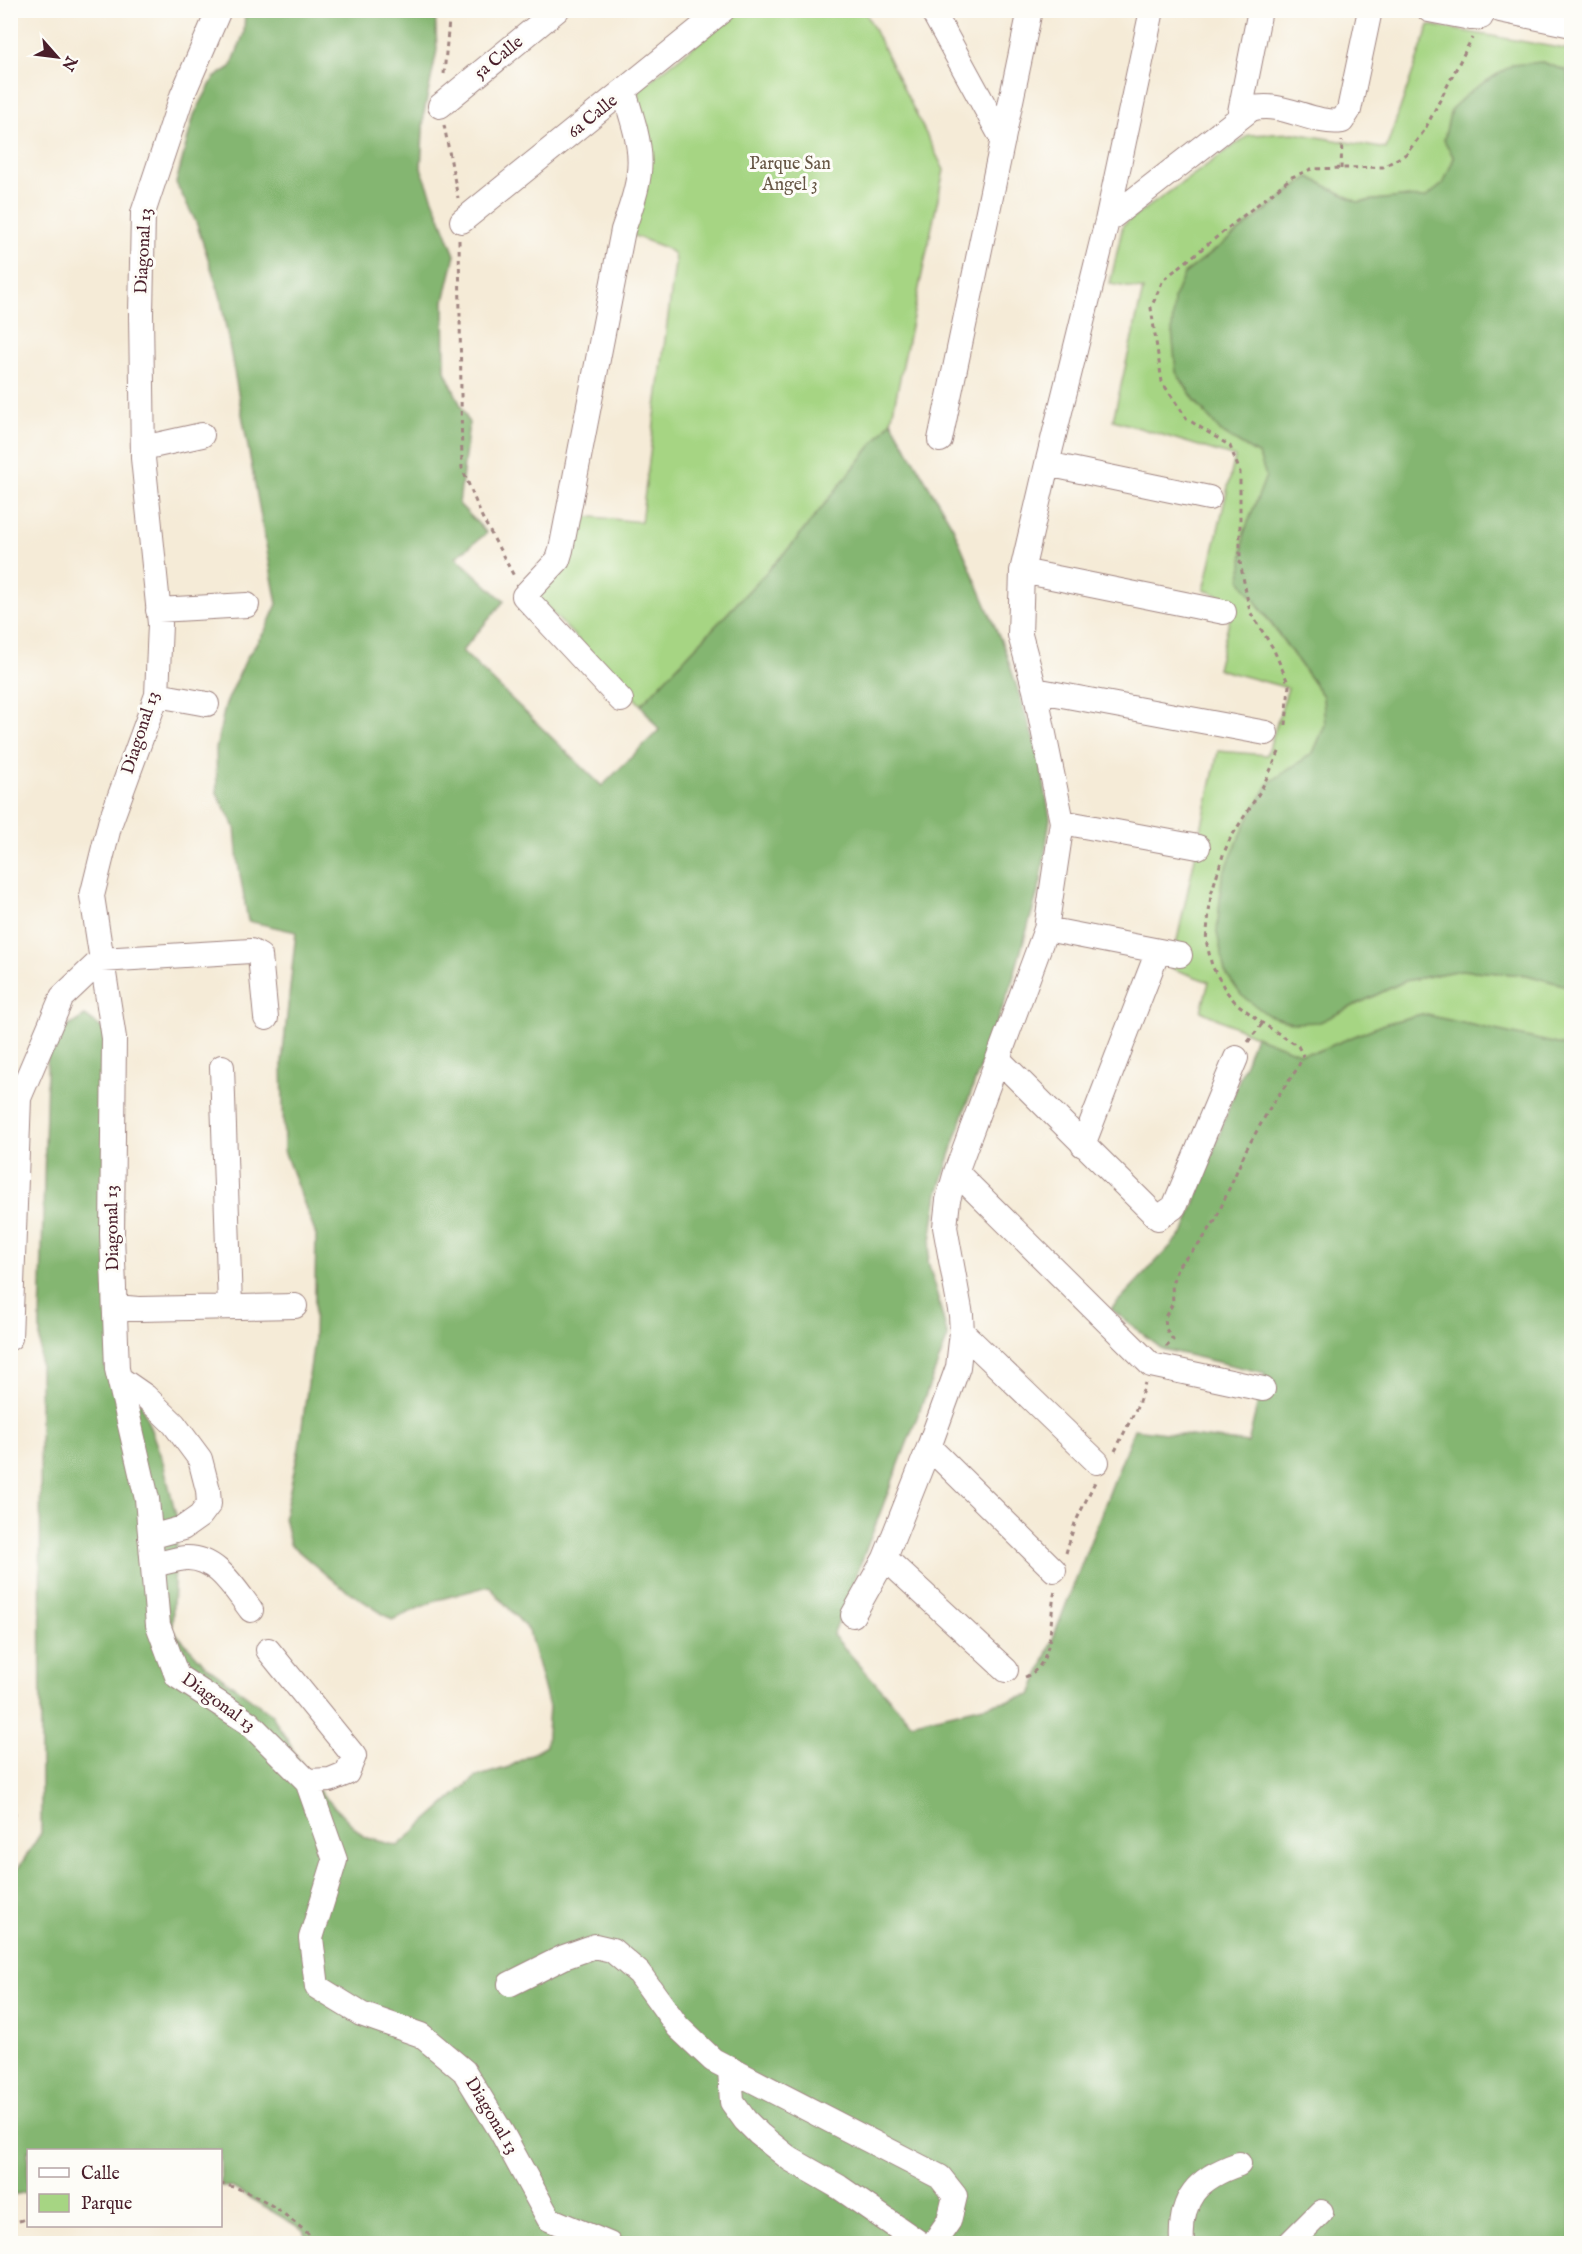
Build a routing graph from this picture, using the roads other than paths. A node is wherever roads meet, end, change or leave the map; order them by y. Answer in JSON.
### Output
{"nodes":[{"id":1,"x":219,"y":10,"type":"edge"},
{"id":2,"x":557,"y":10,"type":"edge"},
{"id":3,"x":723,"y":10,"type":"edge"},
{"id":4,"x":932,"y":10,"type":"edge"},
{"id":5,"x":1030,"y":10,"type":"edge"},
{"id":6,"x":1152,"y":10,"type":"edge"},
{"id":7,"x":1260,"y":10,"type":"edge"},
{"id":8,"x":1370,"y":10,"type":"edge"},
{"id":9,"x":1429,"y":10,"type":"edge"},
{"id":10,"x":1488,"y":13,"type":"edge"},
{"id":11,"x":1567,"y":24,"type":"dead end"},
{"id":12,"x":624,"y":92,"type":"junction"},
{"id":13,"x":440,"y":106,"type":"road end"},
{"id":14,"x":1239,"y":117,"type":"junction"},
{"id":15,"x":1003,"y":140,"type":"junction"},
{"id":16,"x":462,"y":221,"type":"road end"},
{"id":17,"x":1107,"y":221,"type":"junction"},
{"id":18,"x":202,"y":435,"type":"dead end"},
{"id":19,"x":940,"y":440,"type":"dead end"},
{"id":20,"x":143,"y":448,"type":"junction"},
{"id":21,"x":1047,"y":464,"type":"junction"},
{"id":22,"x":1209,"y":498,"type":"dead end"},
{"id":23,"x":1022,"y":571,"type":"junction"},
{"id":24,"x":247,"y":605,"type":"dead end"},
{"id":25,"x":158,"y":610,"type":"junction"},
{"id":26,"x":1224,"y":612,"type":"dead end"},
{"id":27,"x":1035,"y":690,"type":"junction"},
{"id":28,"x":157,"y":695,"type":"junction"},
{"id":29,"x":621,"y":700,"type":"dead end"},
{"id":30,"x":207,"y":704,"type":"dead end"},
{"id":31,"x":1279,"y":733,"type":"road end"},
{"id":32,"x":1062,"y":822,"type":"junction"},
{"id":33,"x":1198,"y":847,"type":"dead end"},
{"id":34,"x":1046,"y":928,"type":"junction"},
{"id":35,"x":101,"y":960,"type":"junction"},
{"id":36,"x":266,"y":1018,"type":"dead end"},
{"id":37,"x":1236,"y":1058,"type":"dead end"},
{"id":38,"x":999,"y":1060,"type":"junction"},
{"id":39,"x":222,"y":1067,"type":"dead end"},
{"id":40,"x":1083,"y":1145,"type":"junction"},
{"id":41,"x":956,"y":1172,"type":"junction"},
{"id":42,"x":295,"y":1306,"type":"dead end"},
{"id":43,"x":115,"y":1307,"type":"junction"},
{"id":44,"x":230,"y":1307,"type":"junction"},
{"id":45,"x":962,"y":1332,"type":"junction"},
{"id":46,"x":10,"y":1338,"type":"edge"},
{"id":47,"x":119,"y":1378,"type":"junction"},
{"id":48,"x":1263,"y":1389,"type":"dead end"},
{"id":49,"x":929,"y":1447,"type":"junction"},
{"id":50,"x":1103,"y":1466,"type":"road end"},
{"id":51,"x":150,"y":1537,"type":"junction"},
{"id":52,"x":885,"y":1558,"type":"junction"},
{"id":53,"x":153,"y":1565,"type":"junction"},
{"id":54,"x":1059,"y":1569,"type":"road end"},
{"id":55,"x":251,"y":1610,"type":"dead end"},
{"id":56,"x":853,"y":1615,"type":"dead end"},
{"id":57,"x":268,"y":1650,"type":"dead end"},
{"id":58,"x":1006,"y":1670,"type":"road end"},
{"id":59,"x":307,"y":1781,"type":"junction"},
{"id":60,"x":510,"y":1984,"type":"dead end"},
{"id":61,"x":730,"y":2069,"type":"junction"},
{"id":62,"x":1239,"y":2164,"type":"dead end"},
{"id":63,"x":1321,"y":2212,"type":"dead end"},
{"id":64,"x":609,"y":2244,"type":"edge"},
{"id":65,"x":921,"y":2244,"type":"edge"},
{"id":66,"x":933,"y":2244,"type":"edge"},
{"id":67,"x":1182,"y":2244,"type":"edge"},
{"id":68,"x":1289,"y":2244,"type":"edge"}],
"edges":[{"from":1,"to":20,"type":"street","name":"Diagonal 13"},
{"from":2,"to":13,"type":"street","name":"5a Calle"},
{"from":3,"to":12,"type":"street","name":"6a Calle"},
{"from":4,"to":15,"type":"street"},
{"from":5,"to":15,"type":"street"},
{"from":6,"to":17,"type":"street"},
{"from":7,"to":14,"type":"street"},
{"from":8,"to":14,"type":"street"},
{"from":9,"to":10,"type":"street"},
{"from":10,"to":11,"type":"street"},
{"from":12,"to":16,"type":"street","name":"6a Calle"},
{"from":12,"to":29,"type":"street"},
{"from":14,"to":17,"type":"street"},
{"from":15,"to":19,"type":"street"},
{"from":17,"to":21,"type":"street"},
{"from":18,"to":20,"type":"street"},
{"from":20,"to":25,"type":"street","name":"Diagonal 13"},
{"from":21,"to":22,"type":"street"},
{"from":21,"to":23,"type":"street"},
{"from":23,"to":26,"type":"street"},
{"from":23,"to":27,"type":"street"},
{"from":24,"to":25,"type":"street"},
{"from":25,"to":28,"type":"street","name":"Diagonal 13"},
{"from":27,"to":31,"type":"street"},
{"from":27,"to":32,"type":"street"},
{"from":28,"to":30,"type":"street"},
{"from":28,"to":35,"type":"street","name":"Diagonal 13"},
{"from":32,"to":33,"type":"street"},
{"from":32,"to":34,"type":"street"},
{"from":34,"to":38,"type":"street"},
{"from":34,"to":40,"type":"street"},
{"from":35,"to":36,"type":"street"},
{"from":35,"to":43,"type":"street","name":"Diagonal 13"},
{"from":35,"to":46,"type":"street"},
{"from":37,"to":40,"type":"street"},
{"from":38,"to":40,"type":"street"},
{"from":38,"to":41,"type":"street"},
{"from":39,"to":44,"type":"street"},
{"from":41,"to":45,"type":"street"},
{"from":41,"to":48,"type":"street"},
{"from":42,"to":44,"type":"street"},
{"from":43,"to":44,"type":"street"},
{"from":43,"to":47,"type":"street","name":"Diagonal 13"},
{"from":45,"to":49,"type":"street"},
{"from":45,"to":50,"type":"street"},
{"from":47,"to":51,"type":"street","name":"Diagonal 13"},
{"from":47,"to":51,"type":"street"},
{"from":49,"to":52,"type":"street"},
{"from":49,"to":54,"type":"street"},
{"from":51,"to":53,"type":"street","name":"Diagonal 13"},
{"from":52,"to":56,"type":"street"},
{"from":52,"to":58,"type":"street"},
{"from":53,"to":55,"type":"street"},
{"from":53,"to":59,"type":"street","name":"Diagonal 13"},
{"from":57,"to":59,"type":"street"},
{"from":59,"to":64,"type":"street","name":"Diagonal 13"},
{"from":60,"to":61,"type":"street"},
{"from":61,"to":65,"type":"street"},
{"from":61,"to":66,"type":"street"},
{"from":62,"to":67,"type":"street"},
{"from":63,"to":68,"type":"street"}]}
